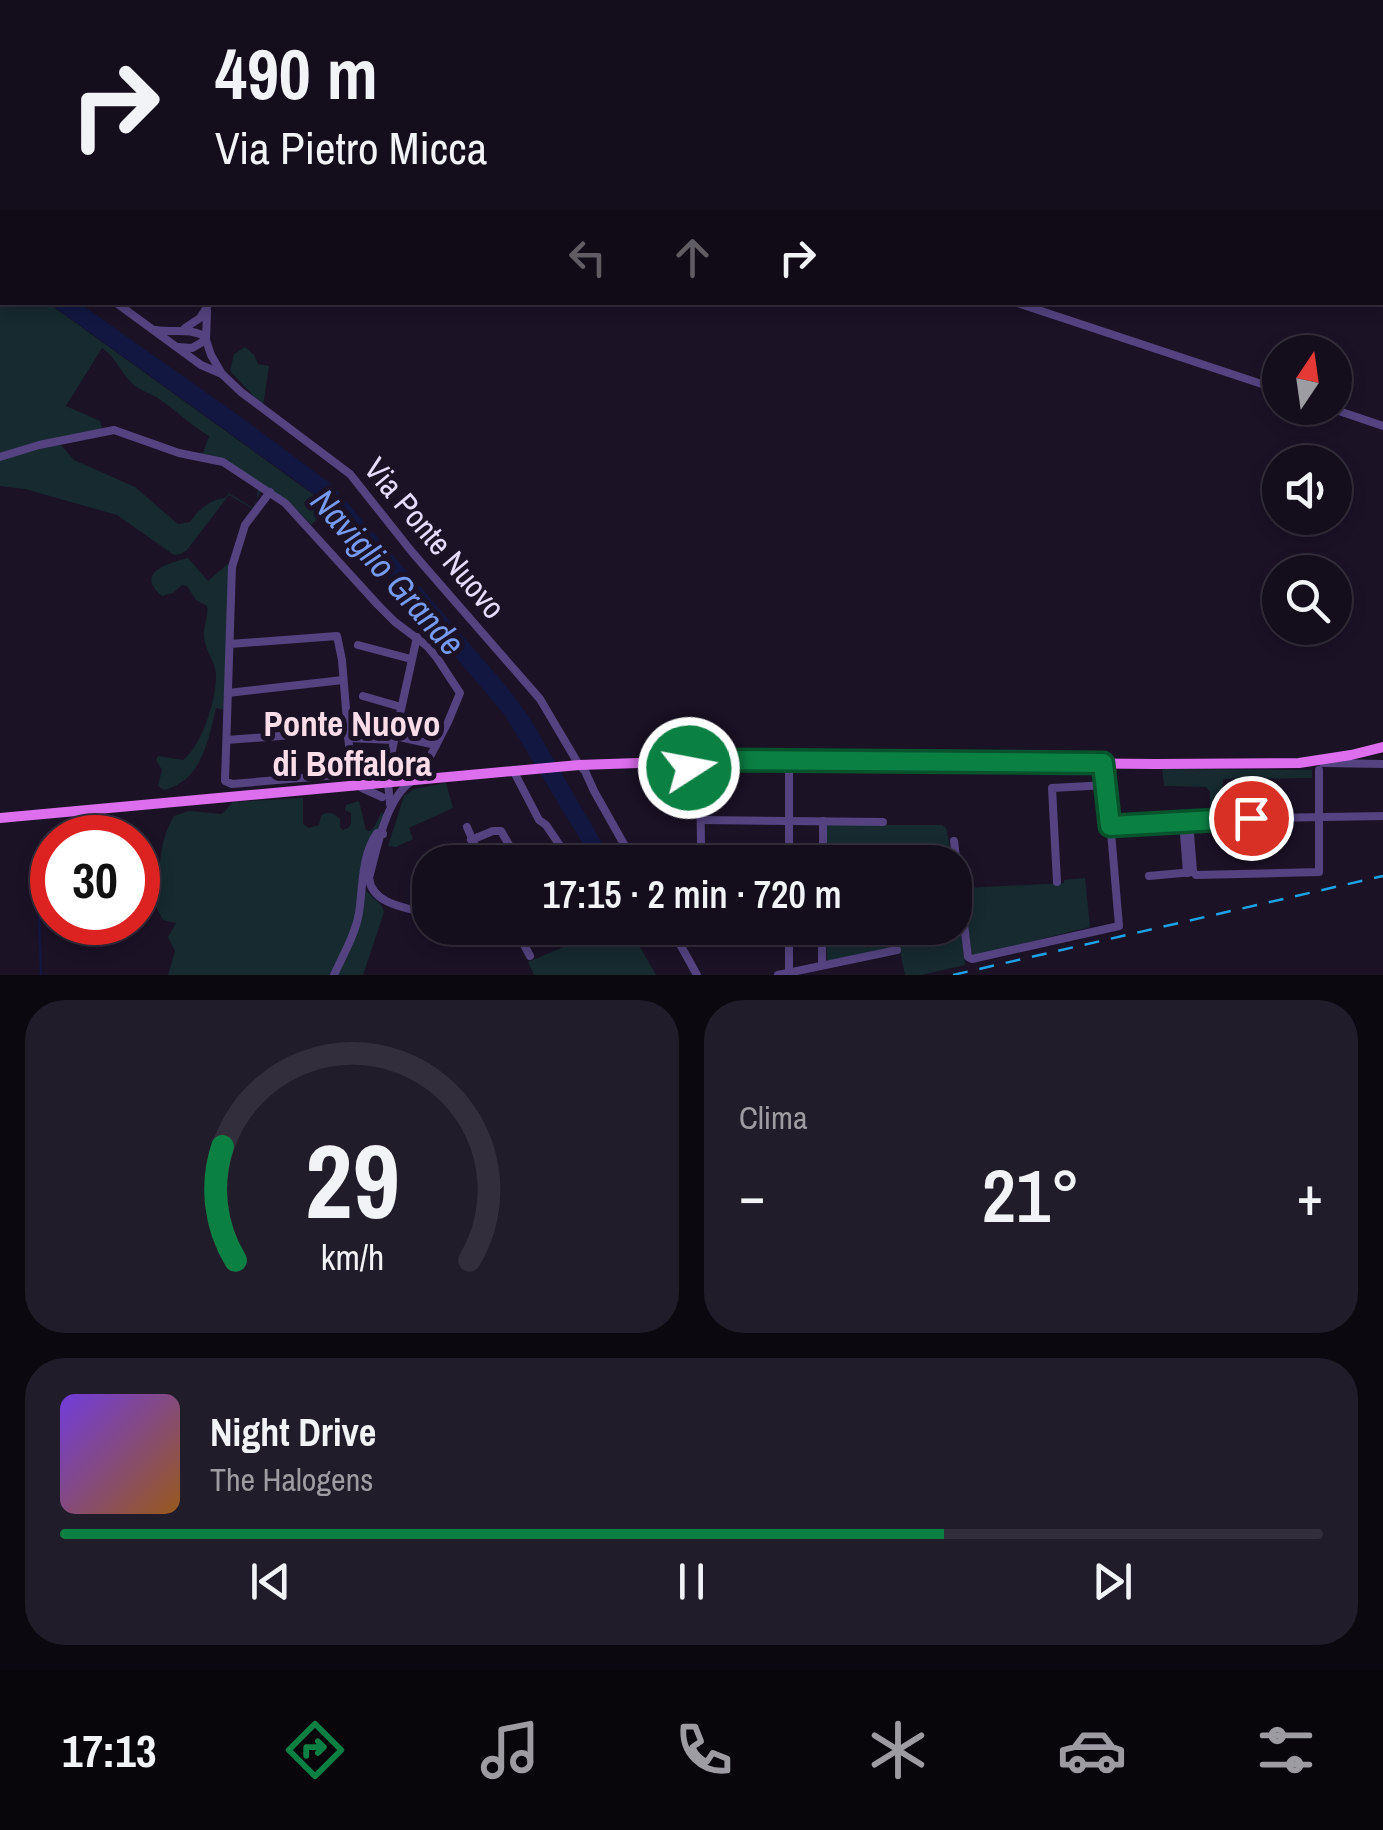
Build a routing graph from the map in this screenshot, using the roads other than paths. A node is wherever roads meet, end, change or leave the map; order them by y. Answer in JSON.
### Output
{"nodes":[{"id":1,"x":119,"y":305,"type":"edge"},
{"id":2,"x":1023,"y":305,"type":"edge"},
{"id":3,"x":209,"y":307,"type":"edge"},
{"id":4,"x":152,"y":329,"type":"junction"},
{"id":5,"x":181,"y":330,"type":"junction"},
{"id":6,"x":206,"y":338,"type":"junction"},
{"id":7,"x":174,"y":346,"type":"junction"},
{"id":8,"x":222,"y":374,"type":"junction"},
{"id":9,"x":1262,"y":384,"type":"edge"},
{"id":10,"x":1352,"y":415,"type":"edge"},
{"id":11,"x":1383,"y":426,"type":"edge"},
{"id":12,"x":0,"y":457,"type":"edge"},
{"id":13,"x":270,"y":492,"type":"junction"},
{"id":14,"x":417,"y":637,"type":"junction"},
{"id":15,"x":230,"y":644,"type":"junction"},
{"id":16,"x":358,"y":645,"type":"dead end"},
{"id":17,"x":411,"y":659,"type":"junction"},
{"id":18,"x":344,"y":680,"type":"junction"},
{"id":19,"x":228,"y":693,"type":"junction"},
{"id":20,"x":363,"y":696,"type":"dead end"},
{"id":21,"x":401,"y":707,"type":"junction"},
{"id":22,"x":348,"y":734,"type":"junction"},
{"id":23,"x":395,"y":738,"type":"junction"},
{"id":24,"x":227,"y":740,"type":"junction"},
{"id":25,"x":436,"y":745,"type":"junction"},
{"id":26,"x":1383,"y":747,"type":"edge"},
{"id":27,"x":711,"y":760,"type":"junction"},
{"id":28,"x":789,"y":760,"type":"junction"},
{"id":29,"x":688,"y":761,"type":"junction"},
{"id":30,"x":1103,"y":763,"type":"junction"},
{"id":31,"x":1299,"y":763,"type":"junction"},
{"id":32,"x":1383,"y":764,"type":"edge"},
{"id":33,"x":574,"y":765,"type":"junction"},
{"id":34,"x":513,"y":770,"type":"junction"},
{"id":35,"x":1319,"y":770,"type":"dead end"},
{"id":36,"x":700,"y":772,"type":"junction"},
{"id":37,"x":418,"y":778,"type":"junction"},
{"id":38,"x":388,"y":781,"type":"junction"},
{"id":39,"x":286,"y":785,"type":"junction"},
{"id":40,"x":343,"y":785,"type":"junction"},
{"id":41,"x":1107,"y":785,"type":"junction"},
{"id":42,"x":382,"y":796,"type":"junction"},
{"id":43,"x":1383,"y":816,"type":"edge"},
{"id":44,"x":388,"y":817,"type":"junction"},
{"id":45,"x":1319,"y":817,"type":"junction"},
{"id":46,"x":0,"y":818,"type":"edge"},
{"id":47,"x":702,"y":820,"type":"junction"},
{"id":48,"x":789,"y":821,"type":"junction"},
{"id":49,"x":823,"y":821,"type":"junction"},
{"id":50,"x":1186,"y":821,"type":"junction"},
{"id":51,"x":883,"y":822,"type":"dead end"},
{"id":52,"x":1110,"y":826,"type":"junction"},
{"id":53,"x":467,"y":827,"type":"dead end"},
{"id":54,"x":383,"y":834,"type":"junction"},
{"id":55,"x":471,"y":840,"type":"junction"},
{"id":56,"x":954,"y":841,"type":"dead end"},
{"id":57,"x":474,"y":845,"type":"edge"},
{"id":58,"x":509,"y":845,"type":"edge"},
{"id":59,"x":560,"y":845,"type":"edge"},
{"id":60,"x":624,"y":845,"type":"edge"},
{"id":61,"x":701,"y":845,"type":"edge"},
{"id":62,"x":789,"y":845,"type":"edge"},
{"id":63,"x":823,"y":845,"type":"edge"},
{"id":64,"x":1190,"y":872,"type":"junction"},
{"id":65,"x":1318,"y":872,"type":"junction"},
{"id":66,"x":1149,"y":876,"type":"dead end"},
{"id":67,"x":1058,"y":882,"type":"dead end"},
{"id":68,"x":1319,"y":884,"type":"dead end"},
{"id":69,"x":412,"y":908,"type":"edge"},
{"id":70,"x":524,"y":945,"type":"edge"},
{"id":71,"x":680,"y":945,"type":"edge"},
{"id":72,"x":789,"y":945,"type":"edge"},
{"id":73,"x":822,"y":945,"type":"edge"},
{"id":74,"x":897,"y":950,"type":"dead end"},
{"id":75,"x":530,"y":956,"type":"dead end"},
{"id":76,"x":822,"y":966,"type":"junction"},
{"id":77,"x":789,"y":973,"type":"edge"},
{"id":78,"x":334,"y":975,"type":"edge"},
{"id":79,"x":697,"y":975,"type":"edge"},
{"id":80,"x":778,"y":975,"type":"edge"}],
"edges":[{"from":1,"to":4,"type":"street","name":"Via Ponte Nuovo"},
{"from":2,"to":9,"type":"street"},
{"from":3,"to":5,"type":"street","name":"Via Ponte Nuovo"},
{"from":3,"to":6,"type":"street","name":"Via Ponte Nuovo"},
{"from":4,"to":5,"type":"street"},
{"from":4,"to":7,"type":"street","name":"Via Ponte Nuovo"},
{"from":5,"to":6,"type":"street"},
{"from":6,"to":7,"type":"street"},
{"from":6,"to":8,"type":"street","name":"Via Ponte Nuovo"},
{"from":7,"to":8,"type":"street","name":"Via Ponte Nuovo"},
{"from":8,"to":33,"type":"street","name":"Via Ponte Nuovo"},
{"from":10,"to":11,"type":"street"},
{"from":12,"to":13,"type":"street"},
{"from":13,"to":14,"type":"street"},
{"from":13,"to":15,"type":"street"},
{"from":14,"to":17,"type":"street"},
{"from":14,"to":25,"type":"street"},
{"from":15,"to":18,"type":"street"},
{"from":15,"to":19,"type":"street"},
{"from":16,"to":17,"type":"street"},
{"from":17,"to":21,"type":"street"},
{"from":18,"to":19,"type":"street"},
{"from":18,"to":22,"type":"street"},
{"from":19,"to":24,"type":"street"},
{"from":20,"to":21,"type":"street"},
{"from":21,"to":23,"type":"street"},
{"from":22,"to":23,"type":"street"},
{"from":22,"to":24,"type":"street"},
{"from":22,"to":39,"type":"street"},
{"from":23,"to":25,"type":"street"},
{"from":23,"to":38,"type":"street"},
{"from":24,"to":39,"type":"street"},
{"from":25,"to":37,"type":"street"},
{"from":26,"to":31,"type":"main road"},
{"from":27,"to":28,"type":"main road"},
{"from":27,"to":29,"type":"main road"},
{"from":27,"to":36,"type":"street"},
{"from":28,"to":30,"type":"main road"},
{"from":28,"to":48,"type":"street"},
{"from":29,"to":33,"type":"main road"},
{"from":29,"to":36,"type":"street"},
{"from":30,"to":31,"type":"main road"},
{"from":30,"to":41,"type":"street"},
{"from":31,"to":32,"type":"street"},
{"from":33,"to":34,"type":"main road"},
{"from":33,"to":60,"type":"street","name":"Via Ponte Nuovo"},
{"from":34,"to":37,"type":"main road"},
{"from":34,"to":59,"type":"street"},
{"from":35,"to":45,"type":"street"},
{"from":36,"to":47,"type":"street"},
{"from":37,"to":38,"type":"main road"},
{"from":37,"to":44,"type":"street"},
{"from":38,"to":40,"type":"main road"},
{"from":38,"to":42,"type":"street"},
{"from":38,"to":44,"type":"street"},
{"from":39,"to":40,"type":"main road"},
{"from":39,"to":46,"type":"main road"},
{"from":40,"to":42,"type":"street"},
{"from":41,"to":52,"type":"street"},
{"from":41,"to":67,"type":"street"},
{"from":42,"to":44,"type":"street"},
{"from":43,"to":45,"type":"street"},
{"from":44,"to":54,"type":"street"},
{"from":45,"to":50,"type":"street"},
{"from":45,"to":65,"type":"street"},
{"from":47,"to":48,"type":"street"},
{"from":47,"to":61,"type":"street"},
{"from":48,"to":49,"type":"street"},
{"from":48,"to":62,"type":"street"},
{"from":49,"to":51,"type":"street"},
{"from":49,"to":63,"type":"street"},
{"from":50,"to":52,"type":"street"},
{"from":50,"to":64,"type":"street"},
{"from":52,"to":56,"type":"street"},
{"from":53,"to":55,"type":"street"},
{"from":54,"to":69,"type":"street"},
{"from":54,"to":78,"type":"street"},
{"from":55,"to":57,"type":"street"},
{"from":55,"to":58,"type":"street"},
{"from":64,"to":65,"type":"street"},
{"from":64,"to":66,"type":"street"},
{"from":65,"to":68,"type":"street"},
{"from":70,"to":75,"type":"street"},
{"from":71,"to":79,"type":"street"},
{"from":72,"to":77,"type":"street"},
{"from":73,"to":76,"type":"street"},
{"from":74,"to":76,"type":"street"},
{"from":76,"to":77,"type":"street"},
{"from":77,"to":80,"type":"street"}]}
